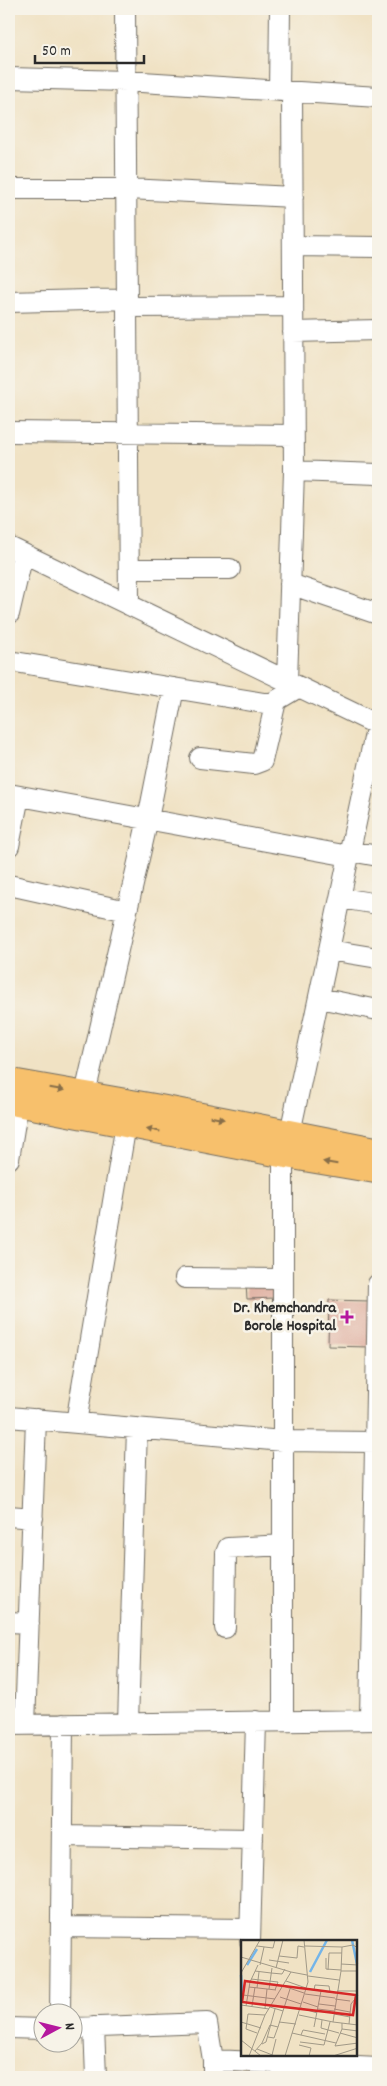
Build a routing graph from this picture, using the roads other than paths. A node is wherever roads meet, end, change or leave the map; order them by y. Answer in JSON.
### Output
{"nodes":[{"id":1,"x":125,"y":9,"type":"edge"},
{"id":2,"x":280,"y":9,"type":"edge"},
{"id":3,"x":9,"y":78,"type":"edge"},
{"id":4,"x":126,"y":81,"type":"junction"},
{"id":5,"x":286,"y":91,"type":"junction"},
{"id":6,"x":378,"y":97,"type":"edge"},
{"id":7,"x":9,"y":190,"type":"edge"},
{"id":8,"x":128,"y":190,"type":"junction"},
{"id":9,"x":292,"y":197,"type":"junction"},
{"id":10,"x":293,"y":246,"type":"junction"},
{"id":11,"x":378,"y":247,"type":"edge"},
{"id":12,"x":9,"y":302,"type":"edge"},
{"id":13,"x":127,"y":303,"type":"junction"},
{"id":14,"x":293,"y":306,"type":"junction"},
{"id":15,"x":378,"y":330,"type":"edge"},
{"id":16,"x":293,"y":332,"type":"junction"},
{"id":17,"x":9,"y":432,"type":"edge"},
{"id":18,"x":128,"y":432,"type":"junction"},
{"id":19,"x":293,"y":435,"type":"junction"},
{"id":20,"x":294,"y":471,"type":"junction"},
{"id":21,"x":378,"y":474,"type":"edge"},
{"id":22,"x":16,"y":551,"type":"edge"},
{"id":23,"x":128,"y":569,"type":"junction"},
{"id":24,"x":230,"y":569,"type":"dead end"},
{"id":25,"x":290,"y":584,"type":"junction"},
{"id":26,"x":129,"y":605,"type":"junction"},
{"id":27,"x":9,"y":614,"type":"edge"},
{"id":28,"x":378,"y":614,"type":"edge"},
{"id":29,"x":9,"y":660,"type":"edge"},
{"id":30,"x":293,"y":684,"type":"junction"},
{"id":31,"x":174,"y":688,"type":"junction"},
{"id":32,"x":276,"y":701,"type":"junction"},
{"id":33,"x":378,"y":725,"type":"edge"},
{"id":34,"x":200,"y":758,"type":"dead end"},
{"id":35,"x":14,"y":795,"type":"edge"},
{"id":36,"x":148,"y":819,"type":"junction"},
{"id":37,"x":9,"y":846,"type":"edge"},
{"id":38,"x":349,"y":853,"type":"junction"},
{"id":39,"x":378,"y":856,"type":"edge"},
{"id":40,"x":9,"y":885,"type":"edge"},
{"id":41,"x":340,"y":898,"type":"junction"},
{"id":42,"x":378,"y":904,"type":"edge"},
{"id":43,"x":127,"y":911,"type":"junction"},
{"id":44,"x":329,"y":950,"type":"junction"},
{"id":45,"x":378,"y":958,"type":"edge"},
{"id":46,"x":319,"y":998,"type":"junction"},
{"id":47,"x":378,"y":1010,"type":"edge"},
{"id":48,"x":9,"y":1081,"type":"edge"},
{"id":49,"x":84,"y":1094,"type":"junction"},
{"id":50,"x":14,"y":1103,"type":"edge"},
{"id":51,"x":126,"y":1124,"type":"junction"},
{"id":52,"x":287,"y":1144,"type":"junction"},
{"id":53,"x":378,"y":1150,"type":"edge"},
{"id":54,"x":9,"y":1159,"type":"edge"},
{"id":55,"x":378,"y":1171,"type":"edge"},
{"id":56,"x":185,"y":1278,"type":"dead end"},
{"id":57,"x":283,"y":1279,"type":"junction"},
{"id":58,"x":378,"y":1284,"type":"edge"},
{"id":59,"x":378,"y":1301,"type":"edge"},
{"id":60,"x":9,"y":1417,"type":"edge"},
{"id":61,"x":36,"y":1419,"type":"junction"},
{"id":62,"x":76,"y":1423,"type":"junction"},
{"id":63,"x":137,"y":1428,"type":"junction"},
{"id":64,"x":283,"y":1441,"type":"junction"},
{"id":65,"x":375,"y":1442,"type":"junction"},
{"id":66,"x":9,"y":1516,"type":"edge"},
{"id":67,"x":33,"y":1518,"type":"junction"},
{"id":68,"x":284,"y":1545,"type":"junction"},
{"id":69,"x":375,"y":1598,"type":"edge"},
{"id":70,"x":9,"y":1622,"type":"edge"},
{"id":71,"x":29,"y":1623,"type":"junction"},
{"id":72,"x":225,"y":1628,"type":"dead end"},
{"id":73,"x":21,"y":1718,"type":"edge"},
{"id":74,"x":374,"y":1719,"type":"edge"},
{"id":75,"x":284,"y":1720,"type":"junction"},
{"id":76,"x":256,"y":1721,"type":"junction"},
{"id":77,"x":128,"y":1723,"type":"junction"},
{"id":78,"x":62,"y":1724,"type":"junction"},
{"id":79,"x":62,"y":1836,"type":"junction"},
{"id":80,"x":253,"y":1839,"type":"junction"},
{"id":81,"x":61,"y":1927,"type":"junction"},
{"id":82,"x":250,"y":1935,"type":"edge"},
{"id":83,"x":60,"y":2004,"type":"edge"},
{"id":84,"x":94,"y":2027,"type":"junction"},
{"id":85,"x":9,"y":2028,"type":"edge"},
{"id":86,"x":82,"y":2028,"type":"edge"},
{"id":87,"x":32,"y":2029,"type":"edge"},
{"id":88,"x":213,"y":2068,"type":"edge"},
{"id":89,"x":378,"y":2068,"type":"edge"},
{"id":90,"x":96,"y":2077,"type":"edge"}],
"edges":[{"from":1,"to":4,"type":"street"},
{"from":2,"to":5,"type":"street"},
{"from":3,"to":4,"type":"street"},
{"from":4,"to":5,"type":"street"},
{"from":4,"to":8,"type":"street"},
{"from":5,"to":6,"type":"street"},
{"from":5,"to":9,"type":"street"},
{"from":7,"to":8,"type":"street"},
{"from":8,"to":9,"type":"street"},
{"from":8,"to":13,"type":"street"},
{"from":9,"to":10,"type":"street"},
{"from":10,"to":11,"type":"street"},
{"from":10,"to":14,"type":"street"},
{"from":12,"to":13,"type":"street"},
{"from":13,"to":14,"type":"street"},
{"from":13,"to":18,"type":"street"},
{"from":14,"to":16,"type":"street"},
{"from":15,"to":16,"type":"street"},
{"from":16,"to":19,"type":"street"},
{"from":17,"to":18,"type":"street"},
{"from":18,"to":19,"type":"street"},
{"from":18,"to":23,"type":"street"},
{"from":19,"to":20,"type":"street"},
{"from":20,"to":21,"type":"street"},
{"from":20,"to":25,"type":"street"},
{"from":22,"to":26,"type":"street"},
{"from":22,"to":27,"type":"street"},
{"from":23,"to":24,"type":"street"},
{"from":23,"to":26,"type":"street"},
{"from":25,"to":28,"type":"street"},
{"from":25,"to":30,"type":"street"},
{"from":26,"to":30,"type":"street"},
{"from":29,"to":31,"type":"street"},
{"from":30,"to":32,"type":"street"},
{"from":30,"to":33,"type":"street"},
{"from":31,"to":32,"type":"street"},
{"from":31,"to":36,"type":"street"},
{"from":32,"to":34,"type":"street"},
{"from":33,"to":38,"type":"street"},
{"from":35,"to":36,"type":"street"},
{"from":35,"to":37,"type":"street"},
{"from":36,"to":38,"type":"street"},
{"from":36,"to":43,"type":"street"},
{"from":38,"to":39,"type":"street"},
{"from":38,"to":41,"type":"street"},
{"from":40,"to":43,"type":"street"},
{"from":41,"to":42,"type":"street"},
{"from":41,"to":44,"type":"street"},
{"from":43,"to":49,"type":"street"},
{"from":44,"to":45,"type":"street"},
{"from":44,"to":46,"type":"street"},
{"from":46,"to":47,"type":"street"},
{"from":46,"to":52,"type":"street"},
{"from":48,"to":49,"type":"main road","one_way":true},
{"from":49,"to":52,"type":"main road","one_way":true},
{"from":50,"to":51,"type":"main road"},
{"from":50,"to":54,"type":"street"},
{"from":52,"to":51,"type":"main road","one_way":true},
{"from":51,"to":62,"type":"street"},
{"from":52,"to":53,"type":"main road"},
{"from":55,"to":52,"type":"main road","one_way":true},
{"from":52,"to":57,"type":"street"},
{"from":56,"to":57,"type":"street"},
{"from":57,"to":64,"type":"street"},
{"from":58,"to":59,"type":"street"},
{"from":59,"to":65,"type":"street"},
{"from":60,"to":61,"type":"street"},
{"from":61,"to":62,"type":"street"},
{"from":61,"to":67,"type":"street"},
{"from":62,"to":63,"type":"street"},
{"from":63,"to":64,"type":"street"},
{"from":63,"to":77,"type":"street"},
{"from":64,"to":65,"type":"street"},
{"from":64,"to":68,"type":"street"},
{"from":65,"to":69,"type":"street"},
{"from":66,"to":67,"type":"street"},
{"from":67,"to":71,"type":"street"},
{"from":68,"to":72,"type":"street"},
{"from":68,"to":75,"type":"street"},
{"from":69,"to":74,"type":"street"},
{"from":70,"to":71,"type":"street"},
{"from":71,"to":73,"type":"street"},
{"from":73,"to":78,"type":"street"},
{"from":74,"to":75,"type":"street"},
{"from":75,"to":76,"type":"street"},
{"from":76,"to":77,"type":"street"},
{"from":76,"to":80,"type":"street"},
{"from":77,"to":78,"type":"street"},
{"from":78,"to":79,"type":"street"},
{"from":79,"to":80,"type":"street"},
{"from":79,"to":81,"type":"street"},
{"from":80,"to":82,"type":"street"},
{"from":81,"to":82,"type":"street"},
{"from":81,"to":83,"type":"street"},
{"from":84,"to":86,"type":"street"},
{"from":84,"to":88,"type":"street"},
{"from":84,"to":90,"type":"street"},
{"from":85,"to":87,"type":"street"},
{"from":88,"to":89,"type":"street"}]}
